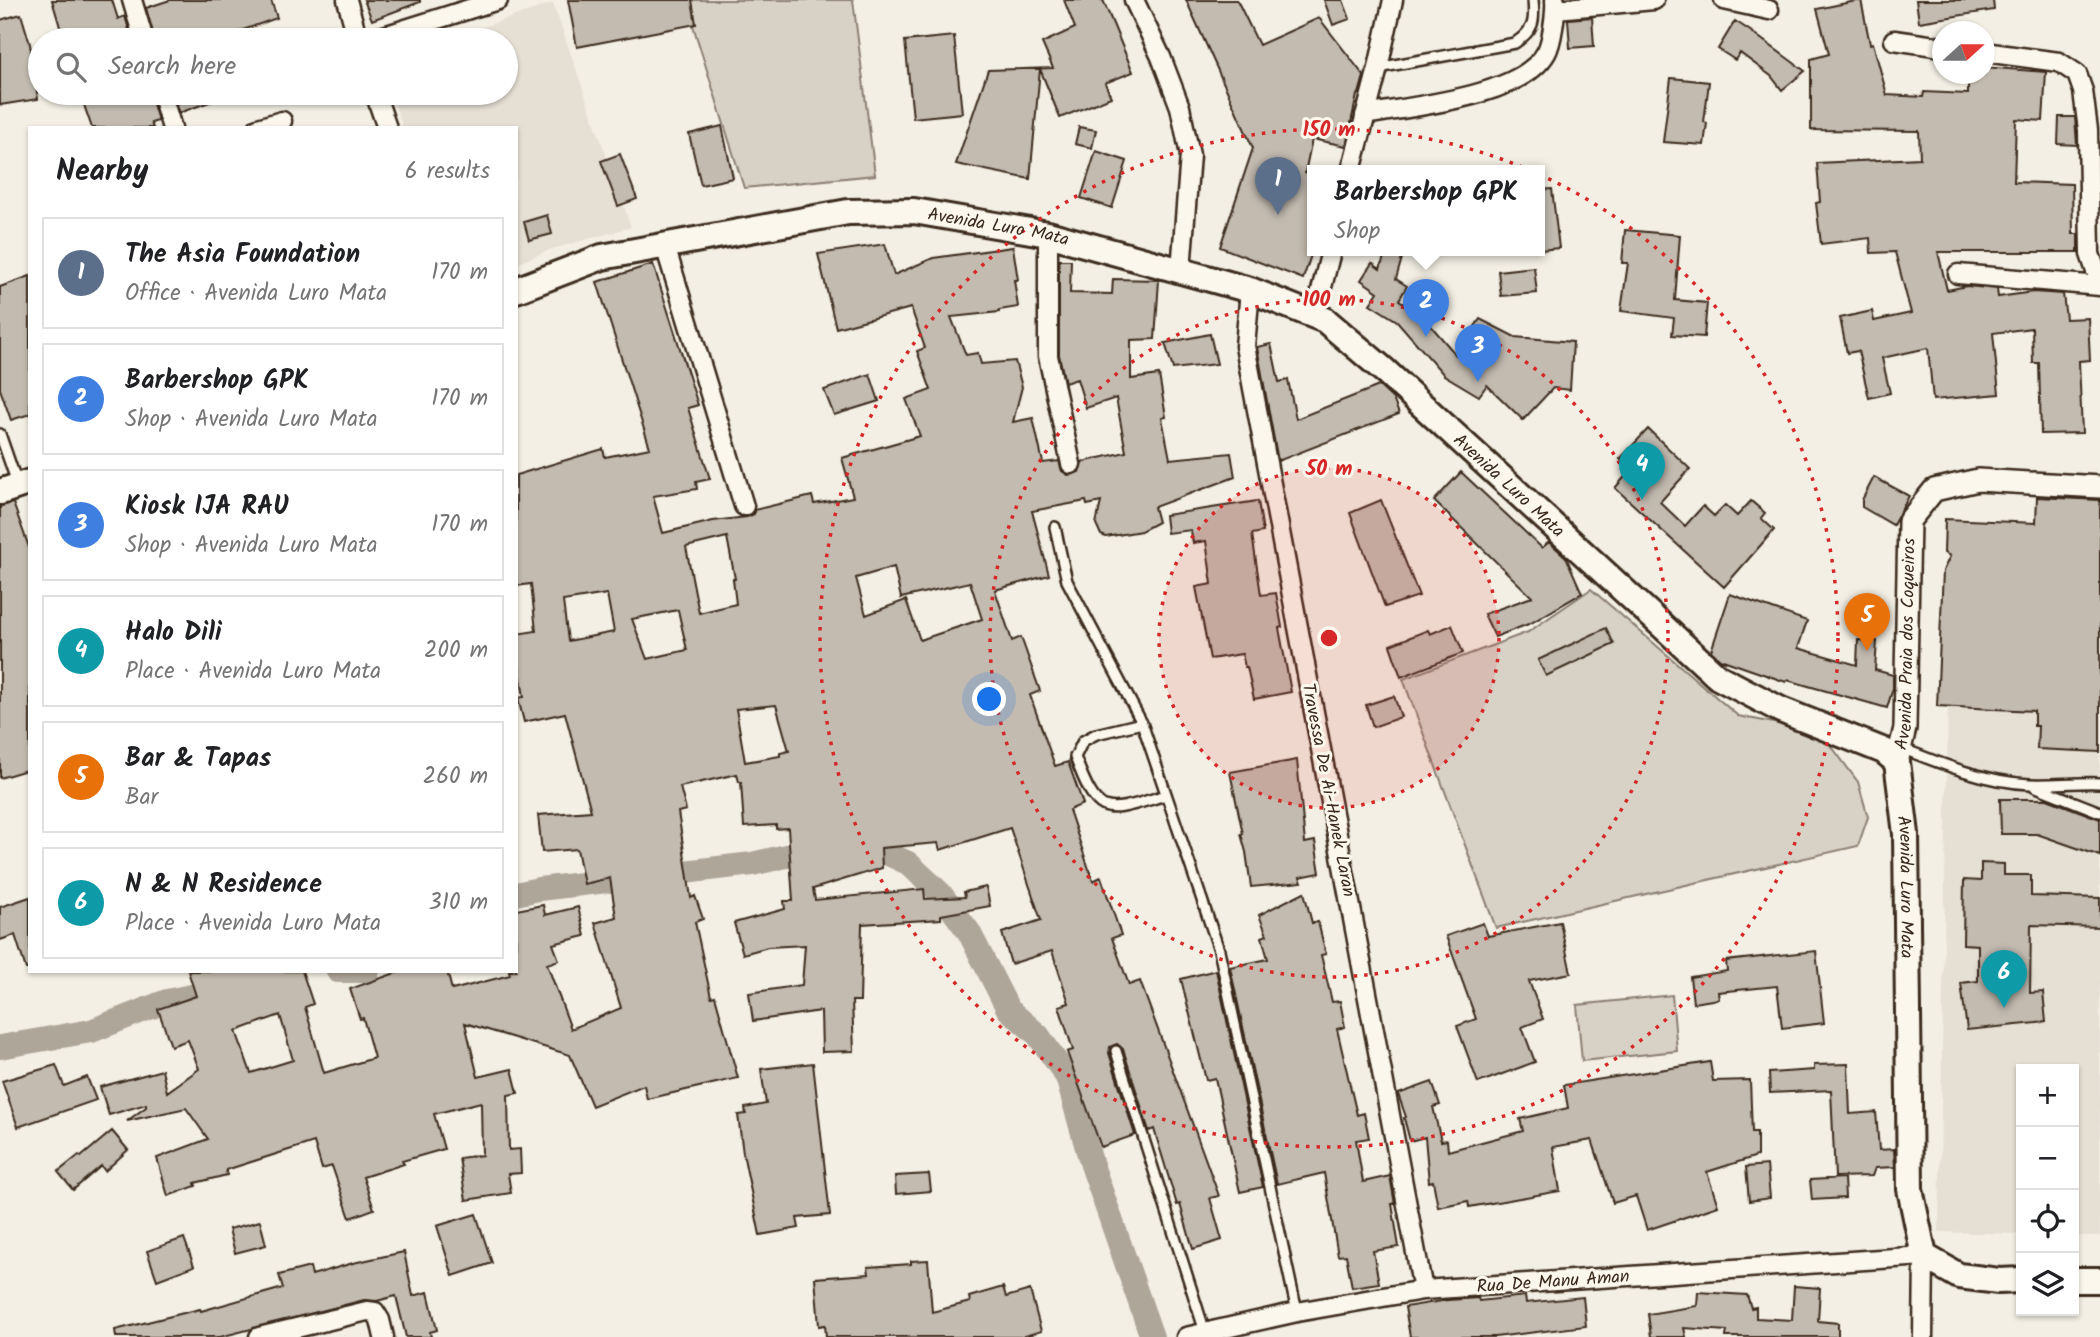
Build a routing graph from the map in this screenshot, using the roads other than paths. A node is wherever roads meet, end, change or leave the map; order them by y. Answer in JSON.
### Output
{"nodes":[{"id":1,"x":132,"y":0,"type":"edge"},
{"id":2,"x":346,"y":0,"type":"edge"},
{"id":3,"x":498,"y":0,"type":"edge"},
{"id":4,"x":1134,"y":0,"type":"edge"},
{"id":5,"x":1393,"y":0,"type":"edge"},
{"id":6,"x":1533,"y":0,"type":"edge"},
{"id":7,"x":1654,"y":0,"type":"edge"},
{"id":8,"x":1724,"y":0,"type":"edge"},
{"id":9,"x":1556,"y":4,"type":"edge"},
{"id":10,"x":1769,"y":9,"type":"dead end"},
{"id":11,"x":140,"y":28,"type":"edge"},
{"id":12,"x":354,"y":28,"type":"edge"},
{"id":13,"x":409,"y":28,"type":"edge"},
{"id":14,"x":1894,"y":40,"type":"dead end"},
{"id":15,"x":1932,"y":46,"type":"edge"},
{"id":16,"x":1995,"y":53,"type":"edge"},
{"id":17,"x":1378,"y":68,"type":"junction"},
{"id":18,"x":165,"y":105,"type":"edge"},
{"id":19,"x":379,"y":105,"type":"edge"},
{"id":20,"x":1365,"y":115,"type":"junction"},
{"id":21,"x":282,"y":121,"type":"dead end"},
{"id":22,"x":171,"y":126,"type":"edge"},
{"id":23,"x":265,"y":126,"type":"edge"},
{"id":24,"x":386,"y":126,"type":"edge"},
{"id":25,"x":1352,"y":165,"type":"edge"},
{"id":26,"x":1048,"y":234,"type":"junction"},
{"id":27,"x":665,"y":246,"type":"junction"},
{"id":28,"x":1330,"y":256,"type":"edge"},
{"id":29,"x":1181,"y":270,"type":"junction"},
{"id":30,"x":1958,"y":274,"type":"dead end"},
{"id":31,"x":2100,"y":285,"type":"edge"},
{"id":32,"x":518,"y":289,"type":"edge"},
{"id":33,"x":1250,"y":290,"type":"junction"},
{"id":34,"x":1315,"y":315,"type":"junction"},
{"id":35,"x":0,"y":434,"type":"edge"},
{"id":36,"x":1071,"y":464,"type":"dead end"},
{"id":37,"x":16,"y":486,"type":"edge"},
{"id":38,"x":2100,"y":487,"type":"edge"},
{"id":39,"x":744,"y":506,"type":"dead end"},
{"id":40,"x":1055,"y":527,"type":"dead end"},
{"id":41,"x":1142,"y":723,"type":"junction"},
{"id":42,"x":1899,"y":755,"type":"junction"},
{"id":43,"x":2100,"y":783,"type":"edge"},
{"id":44,"x":2029,"y":784,"type":"junction"},
{"id":45,"x":1167,"y":795,"type":"junction"},
{"id":46,"x":2100,"y":812,"type":"edge"},
{"id":47,"x":1116,"y":1051,"type":"dead end"},
{"id":48,"x":1924,"y":1256,"type":"junction"},
{"id":49,"x":2016,"y":1280,"type":"edge"},
{"id":50,"x":2079,"y":1280,"type":"edge"},
{"id":51,"x":2100,"y":1280,"type":"edge"},
{"id":52,"x":1423,"y":1290,"type":"junction"},
{"id":53,"x":1297,"y":1312,"type":"junction"},
{"id":54,"x":1206,"y":1332,"type":"junction"},
{"id":55,"x":259,"y":1337,"type":"edge"},
{"id":56,"x":384,"y":1337,"type":"edge"},
{"id":57,"x":1186,"y":1337,"type":"edge"},
{"id":58,"x":1923,"y":1337,"type":"edge"}],
"edges":[{"from":1,"to":11,"type":"street"},
{"from":2,"to":12,"type":"street"},
{"from":3,"to":13,"type":"street"},
{"from":4,"to":29,"type":"street"},
{"from":5,"to":17,"type":"street"},
{"from":6,"to":17,"type":"lane"},
{"from":7,"to":9,"type":"street"},
{"from":8,"to":10,"type":"street"},
{"from":9,"to":20,"type":"street"},
{"from":14,"to":15,"type":"street"},
{"from":16,"to":31,"type":"street"},
{"from":17,"to":20,"type":"street"},
{"from":18,"to":22,"type":"street"},
{"from":19,"to":24,"type":"street"},
{"from":20,"to":25,"type":"street"},
{"from":21,"to":23,"type":"street"},
{"from":26,"to":27,"type":"main road","name":"Avenida Luro Mata"},
{"from":26,"to":29,"type":"main road","name":"Avenida Luro Mata"},
{"from":26,"to":36,"type":"street"},
{"from":27,"to":32,"type":"main road","name":"Avenida Luro Mata"},
{"from":27,"to":39,"type":"street"},
{"from":28,"to":34,"type":"street"},
{"from":29,"to":33,"type":"main road","name":"Avenida Luro Mata"},
{"from":30,"to":31,"type":"street"},
{"from":33,"to":34,"type":"main road","name":"Avenida Luro Mata"},
{"from":33,"to":52,"type":"street","name":"Travessa De Ai-Hanek Laran"},
{"from":34,"to":42,"type":"main road","name":"Avenida Luro Mata"},
{"from":35,"to":37,"type":"lane"},
{"from":38,"to":42,"type":"street","name":"Avenida Praia dos Coqueiros"},
{"from":40,"to":41,"type":"lane"},
{"from":41,"to":45,"type":"lane"},
{"from":41,"to":45,"type":"lane"},
{"from":42,"to":44,"type":"lane"},
{"from":42,"to":48,"type":"main road","name":"Avenida Luro Mata"},
{"from":43,"to":44,"type":"lane"},
{"from":44,"to":46,"type":"lane"},
{"from":45,"to":53,"type":"lane"},
{"from":47,"to":54,"type":"lane"},
{"from":48,"to":49,"type":"main road"},
{"from":48,"to":52,"type":"street","name":"Rua De Manu Aman"},
{"from":48,"to":58,"type":"street"},
{"from":50,"to":51,"type":"main road"},
{"from":52,"to":53,"type":"street","name":"Rua De Manu Aman"},
{"from":53,"to":54,"type":"street","name":"Rua De Manu Aman"},
{"from":54,"to":57,"type":"street","name":"Rua De Manu Aman"},
{"from":55,"to":56,"type":"street"}]}
